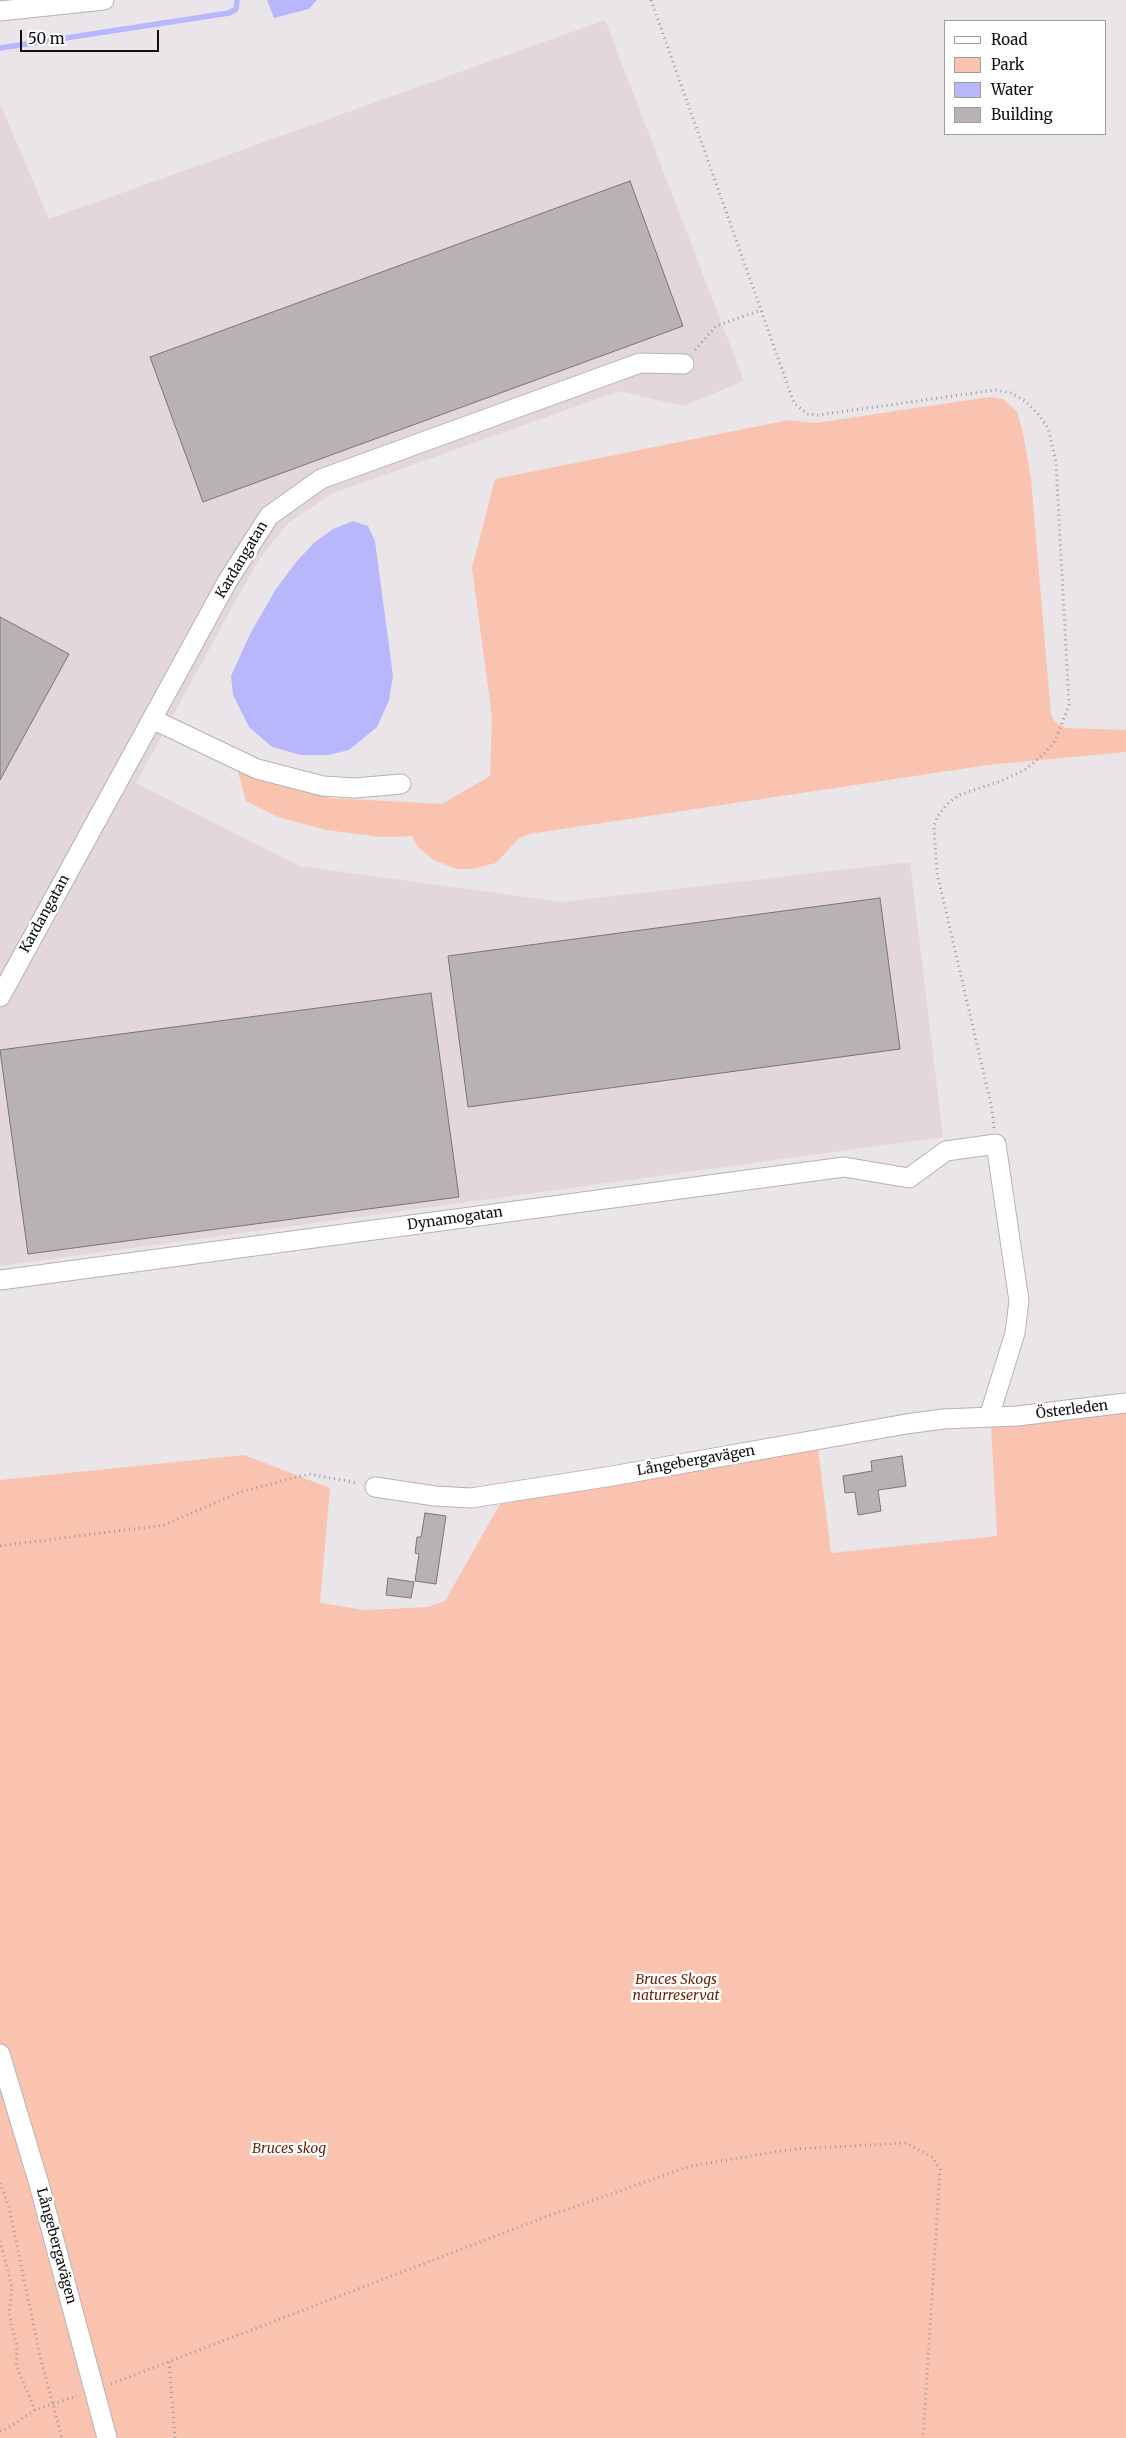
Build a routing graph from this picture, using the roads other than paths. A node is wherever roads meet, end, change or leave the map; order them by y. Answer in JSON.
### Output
{"nodes":[{"id":1,"x":104,"y":0,"type":"edge"},
{"id":2,"x":0,"y":11,"type":"edge"},
{"id":3,"x":684,"y":364,"type":"road end"},
{"id":4,"x":152,"y":719,"type":"junction"},
{"id":5,"x":401,"y":784,"type":"dead end"},
{"id":6,"x":0,"y":996,"type":"edge"},
{"id":7,"x":0,"y":1280,"type":"edge"},
{"id":8,"x":1126,"y":1403,"type":"edge"},
{"id":9,"x":1017,"y":1416,"type":"joint"},
{"id":10,"x":989,"y":1417,"type":"junction"},
{"id":11,"x":375,"y":1487,"type":"road end"},
{"id":12,"x":0,"y":2054,"type":"edge"},
{"id":13,"x":107,"y":2438,"type":"edge"}],
"edges":[{"from":1,"to":2,"type":"street"},
{"from":3,"to":4,"type":"street","name":"Kardangatan"},
{"from":4,"to":5,"type":"street"},
{"from":4,"to":6,"type":"street","name":"Kardangatan"},
{"from":7,"to":10,"type":"street","name":"Dynamogatan"},
{"from":8,"to":9,"type":"street","name":"Österleden"},
{"from":9,"to":10,"type":"street","name":"Långebergavägen"},
{"from":10,"to":11,"type":"street","name":"Långebergavägen"},
{"from":12,"to":13,"type":"street","name":"Långebergavägen"}]}
